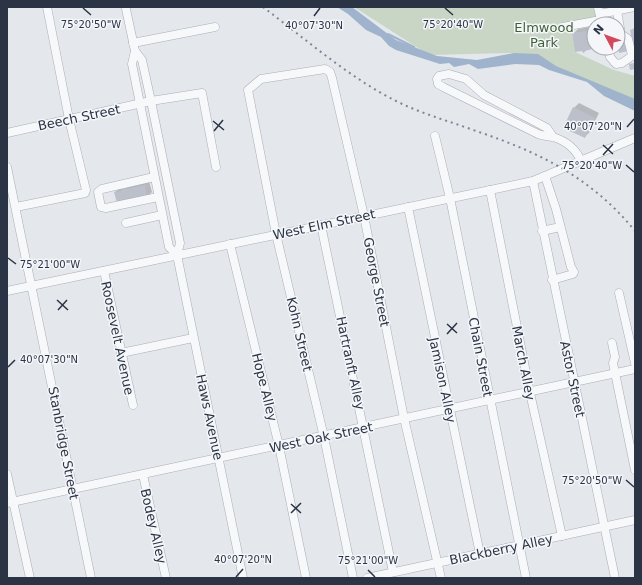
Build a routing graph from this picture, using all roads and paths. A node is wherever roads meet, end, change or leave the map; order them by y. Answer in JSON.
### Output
{"nodes":[{"id":1,"x":47,"y":7,"type":"edge"},
{"id":2,"x":634,"y":7,"type":"edge"},
{"id":3,"x":126,"y":9,"type":"dead end"},
{"id":4,"x":617,"y":11,"type":"junction"},
{"id":5,"x":601,"y":16,"type":"edge"},
{"id":6,"x":586,"y":20,"type":"edge"},
{"id":7,"x":215,"y":27,"type":"dead end"},
{"id":8,"x":563,"y":27,"type":"dead end"},
{"id":9,"x":134,"y":47,"type":"junction"},
{"id":10,"x":634,"y":54,"type":"edge"},
{"id":11,"x":610,"y":56,"type":"edge"},
{"id":12,"x":248,"y":90,"type":"joint"},
{"id":13,"x":151,"y":101,"type":"junction"},
{"id":14,"x":139,"y":104,"type":"junction"},
{"id":15,"x":69,"y":119,"type":"junction"},
{"id":16,"x":7,"y":133,"type":"edge"},
{"id":17,"x":436,"y":136,"type":"dead end"},
{"id":18,"x":553,"y":137,"type":"junction"},
{"id":19,"x":635,"y":138,"type":"edge"},
{"id":20,"x":581,"y":161,"type":"junction"},
{"id":21,"x":7,"y":167,"type":"edge"},
{"id":22,"x":216,"y":167,"type":"dead end"},
{"id":23,"x":545,"y":176,"type":"junction"},
{"id":24,"x":533,"y":180,"type":"junction"},
{"id":25,"x":155,"y":181,"type":"junction"},
{"id":26,"x":168,"y":183,"type":"junction"},
{"id":27,"x":490,"y":190,"type":"junction"},
{"id":28,"x":158,"y":197,"type":"junction"},
{"id":29,"x":450,"y":198,"type":"junction"},
{"id":30,"x":16,"y":207,"type":"junction"},
{"id":31,"x":408,"y":207,"type":"junction"},
{"id":32,"x":162,"y":215,"type":"junction"},
{"id":33,"x":364,"y":216,"type":"junction"},
{"id":34,"x":126,"y":223,"type":"dead end"},
{"id":35,"x":321,"y":225,"type":"junction"},
{"id":36,"x":560,"y":227,"type":"junction"},
{"id":37,"x":542,"y":231,"type":"junction"},
{"id":38,"x":276,"y":234,"type":"junction"},
{"id":39,"x":230,"y":244,"type":"junction"},
{"id":40,"x":177,"y":255,"type":"junction"},
{"id":41,"x":104,"y":271,"type":"junction"},
{"id":42,"x":552,"y":280,"type":"junction"},
{"id":43,"x":32,"y":286,"type":"junction"},
{"id":44,"x":7,"y":291,"type":"edge"},
{"id":45,"x":619,"y":293,"type":"dead end"},
{"id":46,"x":193,"y":338,"type":"junction"},
{"id":47,"x":612,"y":343,"type":"dead end"},
{"id":48,"x":121,"y":353,"type":"junction"},
{"id":49,"x":635,"y":363,"type":"edge"},
{"id":50,"x":635,"y":369,"type":"edge"},
{"id":51,"x":615,"y":374,"type":"junction"},
{"id":52,"x":573,"y":383,"type":"junction"},
{"id":53,"x":530,"y":393,"type":"junction"},
{"id":54,"x":490,"y":401,"type":"junction"},
{"id":55,"x":133,"y":405,"type":"dead end"},
{"id":56,"x":449,"y":409,"type":"junction"},
{"id":57,"x":404,"y":418,"type":"junction"},
{"id":58,"x":364,"y":428,"type":"junction"},
{"id":59,"x":324,"y":437,"type":"junction"},
{"id":60,"x":280,"y":446,"type":"junction"},
{"id":61,"x":219,"y":458,"type":"junction"},
{"id":62,"x":635,"y":470,"type":"edge"},
{"id":63,"x":7,"y":474,"type":"edge"},
{"id":64,"x":142,"y":475,"type":"junction"},
{"id":65,"x":73,"y":488,"type":"junction"},
{"id":66,"x":10,"y":502,"type":"edge"},
{"id":67,"x":635,"y":520,"type":"edge"},
{"id":68,"x":604,"y":527,"type":"junction"},
{"id":69,"x":562,"y":536,"type":"junction"},
{"id":70,"x":520,"y":545,"type":"junction"},
{"id":71,"x":480,"y":554,"type":"junction"},
{"id":72,"x":438,"y":563,"type":"junction"},
{"id":73,"x":393,"y":572,"type":"junction"},
{"id":74,"x":30,"y":578,"type":"edge"},
{"id":75,"x":91,"y":578,"type":"edge"},
{"id":76,"x":166,"y":578,"type":"edge"},
{"id":77,"x":243,"y":578,"type":"edge"},
{"id":78,"x":306,"y":578,"type":"edge"},
{"id":79,"x":353,"y":578,"type":"edge"},
{"id":80,"x":367,"y":578,"type":"edge"},
{"id":81,"x":441,"y":578,"type":"edge"},
{"id":82,"x":526,"y":578,"type":"edge"},
{"id":83,"x":615,"y":578,"type":"edge"}],
"edges":[{"from":1,"to":15,"type":"street"},
{"from":2,"to":4,"type":"street"},
{"from":3,"to":9,"type":"street","name":"Haws Avenue"},
{"from":4,"to":5,"type":"street"},
{"from":4,"to":10,"type":"street"},
{"from":6,"to":8,"type":"street"},
{"from":7,"to":9,"type":"street"},
{"from":9,"to":13,"type":"street","name":"Haws Avenue"},
{"from":9,"to":14,"type":"street","name":"Haws Avenue"},
{"from":10,"to":11,"type":"street"},
{"from":12,"to":33,"type":"street","name":"George Street"},
{"from":12,"to":38,"type":"street","name":"Kohn Street"},
{"from":13,"to":14,"type":"street","name":"Beech Street"},
{"from":13,"to":22,"type":"street","name":"Beech Street"},
{"from":13,"to":26,"type":"street","name":"Haws Avenue"},
{"from":14,"to":15,"type":"street","name":"Beech Street"},
{"from":14,"to":25,"type":"street","name":"Haws Avenue"},
{"from":15,"to":16,"type":"street","name":"Beech Street"},
{"from":15,"to":30,"type":"street"},
{"from":17,"to":29,"type":"street","name":"Chain Street"},
{"from":18,"to":18,"type":"street"},
{"from":18,"to":20,"type":"street"},
{"from":19,"to":20,"type":"street","name":"West Elm Street"},
{"from":20,"to":23,"type":"street","name":"West Elm Street"},
{"from":21,"to":30,"type":"street","name":"Stanbridge Street"},
{"from":23,"to":24,"type":"street","name":"West Elm Street"},
{"from":23,"to":36,"type":"street"},
{"from":24,"to":27,"type":"street","name":"West Elm Street"},
{"from":24,"to":37,"type":"street","name":"Astor Street"},
{"from":25,"to":26,"type":"street"},
{"from":25,"to":28,"type":"street","name":"Haws Avenue"},
{"from":25,"to":28,"type":"street"},
{"from":26,"to":40,"type":"street","name":"Haws Avenue"},
{"from":27,"to":29,"type":"street","name":"West Elm Street"},
{"from":27,"to":53,"type":"street","name":"March Alley"},
{"from":28,"to":32,"type":"street","name":"Haws Avenue"},
{"from":29,"to":31,"type":"street","name":"West Elm Street"},
{"from":29,"to":54,"type":"street","name":"Chain Street"},
{"from":30,"to":43,"type":"street","name":"Stanbridge Street"},
{"from":31,"to":33,"type":"street","name":"West Elm Street"},
{"from":31,"to":56,"type":"street","name":"Jamison Alley"},
{"from":32,"to":34,"type":"street"},
{"from":32,"to":40,"type":"street","name":"Haws Avenue"},
{"from":33,"to":35,"type":"street","name":"West Elm Street"},
{"from":33,"to":57,"type":"street","name":"George Street"},
{"from":35,"to":38,"type":"street","name":"West Elm Street"},
{"from":35,"to":58,"type":"street","name":"Hartranft Alley"},
{"from":36,"to":37,"type":"street"},
{"from":36,"to":42,"type":"street"},
{"from":37,"to":42,"type":"street","name":"Astor Street"},
{"from":38,"to":39,"type":"street","name":"West Elm Street"},
{"from":38,"to":59,"type":"street","name":"Kohn Street"},
{"from":39,"to":40,"type":"street","name":"West Elm Street"},
{"from":39,"to":60,"type":"street","name":"Hope Alley"},
{"from":40,"to":41,"type":"street","name":"West Elm Street"},
{"from":40,"to":46,"type":"street","name":"Haws Avenue"},
{"from":41,"to":43,"type":"street","name":"West Elm Street"},
{"from":41,"to":48,"type":"street","name":"Roosevelt Avenue"},
{"from":42,"to":52,"type":"street","name":"Astor Street"},
{"from":43,"to":44,"type":"street","name":"West Elm Street"},
{"from":43,"to":65,"type":"street","name":"Stanbridge Street"},
{"from":45,"to":49,"type":"street"},
{"from":46,"to":48,"type":"street"},
{"from":46,"to":61,"type":"street","name":"Haws Avenue"},
{"from":47,"to":51,"type":"street"},
{"from":48,"to":55,"type":"street","name":"Roosevelt Avenue"},
{"from":50,"to":51,"type":"street","name":"West Oak Street"},
{"from":51,"to":52,"type":"street","name":"West Oak Street"},
{"from":51,"to":62,"type":"street"},
{"from":52,"to":53,"type":"street","name":"West Oak Street"},
{"from":52,"to":68,"type":"street","name":"Astor Street"},
{"from":53,"to":54,"type":"street","name":"West Oak Street"},
{"from":53,"to":69,"type":"street","name":"March Alley"},
{"from":54,"to":56,"type":"street","name":"West Oak Street"},
{"from":54,"to":70,"type":"street","name":"Chain Street"},
{"from":56,"to":57,"type":"street","name":"West Oak Street"},
{"from":56,"to":71,"type":"street","name":"Jamison Alley"},
{"from":57,"to":58,"type":"street","name":"West Oak Street"},
{"from":57,"to":72,"type":"street","name":"George Street"},
{"from":58,"to":59,"type":"street","name":"West Oak Street"},
{"from":58,"to":73,"type":"street","name":"Hartranft Alley"},
{"from":59,"to":60,"type":"street","name":"West Oak Street"},
{"from":59,"to":79,"type":"street","name":"Kohn Street"},
{"from":60,"to":61,"type":"street","name":"West Oak Street"},
{"from":60,"to":78,"type":"street","name":"Hope Alley"},
{"from":61,"to":64,"type":"street","name":"West Oak Street"},
{"from":61,"to":77,"type":"street","name":"Haws Avenue"},
{"from":63,"to":66,"type":"street"},
{"from":64,"to":65,"type":"street","name":"West Oak Street"},
{"from":64,"to":76,"type":"street","name":"Bodey Alley"},
{"from":65,"to":66,"type":"street","name":"West Oak Street"},
{"from":65,"to":75,"type":"street","name":"Stanbridge Street"},
{"from":66,"to":74,"type":"street"},
{"from":67,"to":68,"type":"street","name":"Blackberry Alley"},
{"from":68,"to":69,"type":"street","name":"Blackberry Alley"},
{"from":68,"to":83,"type":"street","name":"Astor Street"},
{"from":69,"to":70,"type":"street","name":"Blackberry Alley"},
{"from":70,"to":71,"type":"street","name":"Blackberry Alley"},
{"from":70,"to":82,"type":"street","name":"Chain Street"},
{"from":71,"to":72,"type":"street","name":"Blackberry Alley"},
{"from":72,"to":73,"type":"street","name":"Blackberry Alley"},
{"from":72,"to":81,"type":"street","name":"George Street"},
{"from":73,"to":80,"type":"street","name":"Blackberry Alley"}]}
